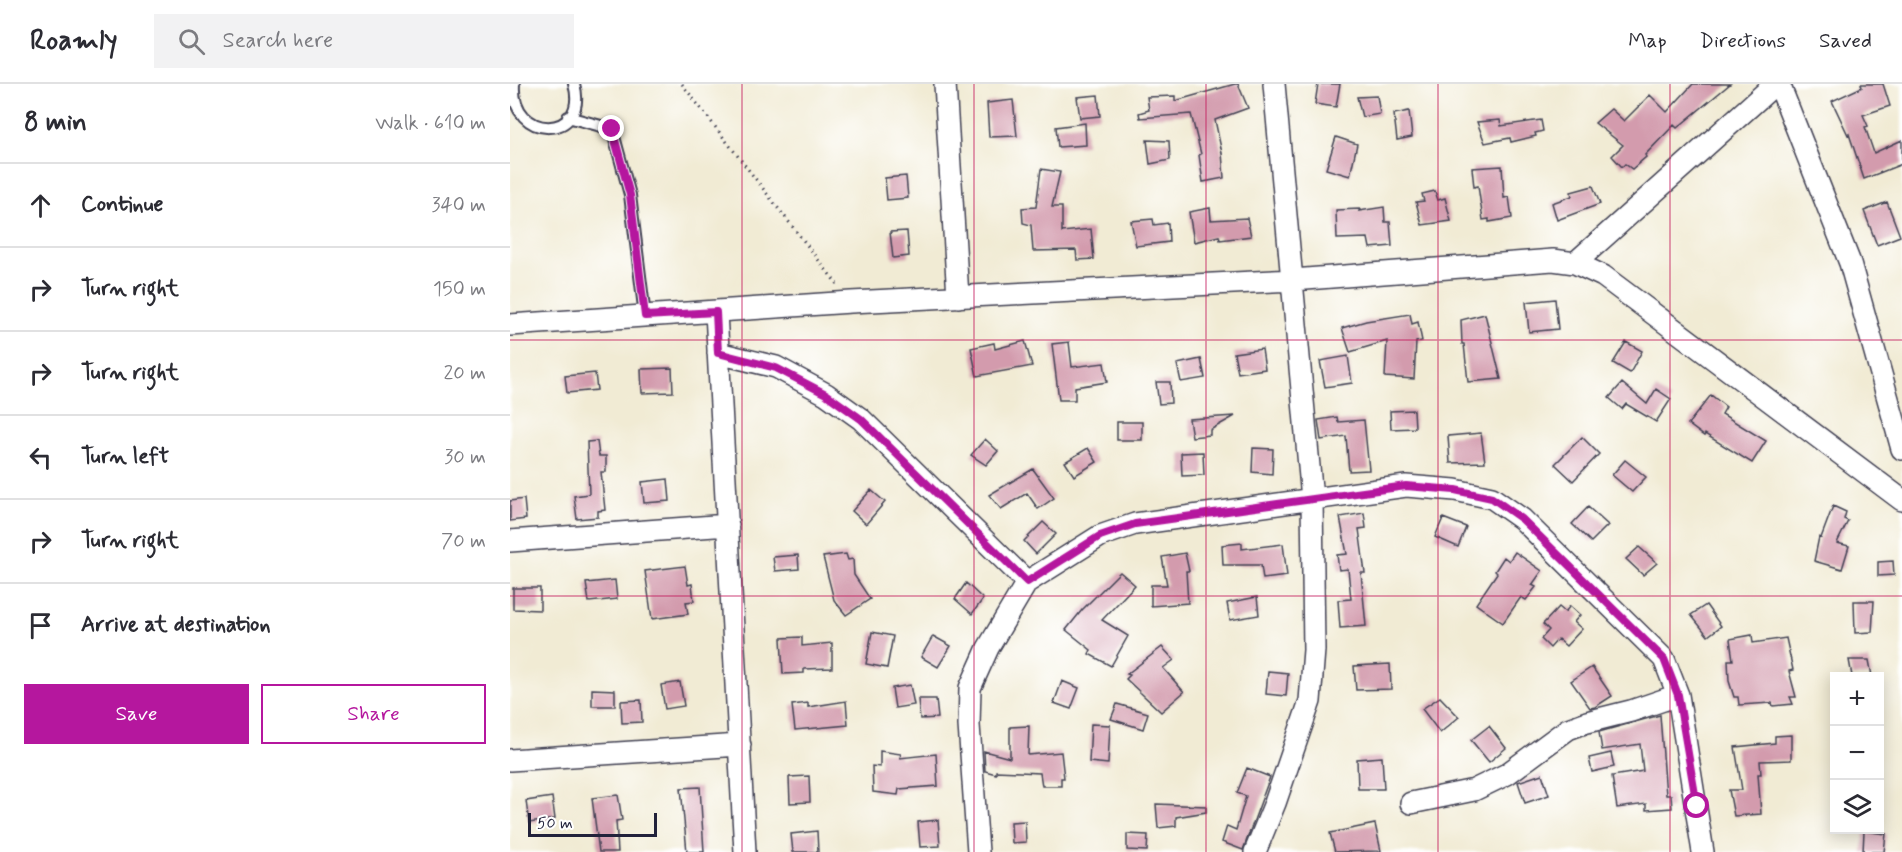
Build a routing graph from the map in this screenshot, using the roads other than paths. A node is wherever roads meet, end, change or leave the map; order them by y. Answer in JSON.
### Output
{"nodes":[{"id":1,"x":514,"y":84,"type":"edge"},
{"id":2,"x":574,"y":84,"type":"edge"},
{"id":3,"x":945,"y":84,"type":"edge"},
{"id":4,"x":1274,"y":84,"type":"edge"},
{"id":5,"x":1777,"y":84,"type":"edge"},
{"id":6,"x":568,"y":117,"type":"junction"},
{"id":7,"x":1575,"y":262,"type":"junction"},
{"id":8,"x":1293,"y":280,"type":"junction"},
{"id":9,"x":958,"y":297,"type":"junction"},
{"id":10,"x":716,"y":312,"type":"junction"},
{"id":11,"x":645,"y":316,"type":"junction"},
{"id":12,"x":510,"y":325,"type":"edge"},
{"id":13,"x":718,"y":353,"type":"junction"},
{"id":14,"x":1902,"y":449,"type":"edge"},
{"id":15,"x":1312,"y":499,"type":"junction"},
{"id":16,"x":1902,"y":500,"type":"edge"},
{"id":17,"x":728,"y":525,"type":"junction"},
{"id":18,"x":510,"y":541,"type":"edge"},
{"id":19,"x":1027,"y":582,"type":"junction"},
{"id":20,"x":1678,"y":695,"type":"junction"},
{"id":21,"x":740,"y":745,"type":"junction"},
{"id":22,"x":510,"y":760,"type":"edge"},
{"id":23,"x":1411,"y":803,"type":"dead end"},
{"id":24,"x":745,"y":852,"type":"edge"},
{"id":25,"x":978,"y":852,"type":"edge"},
{"id":26,"x":1255,"y":852,"type":"edge"},
{"id":27,"x":1703,"y":852,"type":"edge"}],
"edges":[{"from":1,"to":6,"type":"lane"},
{"from":2,"to":6,"type":"lane"},
{"from":3,"to":9,"type":"street"},
{"from":4,"to":8,"type":"street"},
{"from":5,"to":7,"type":"street"},
{"from":5,"to":14,"type":"street"},
{"from":6,"to":11,"type":"lane"},
{"from":7,"to":8,"type":"street"},
{"from":7,"to":16,"type":"street"},
{"from":8,"to":9,"type":"street"},
{"from":8,"to":15,"type":"street"},
{"from":9,"to":10,"type":"street"},
{"from":10,"to":11,"type":"street"},
{"from":10,"to":13,"type":"street"},
{"from":11,"to":12,"type":"street"},
{"from":13,"to":17,"type":"street"},
{"from":13,"to":19,"type":"street"},
{"from":15,"to":19,"type":"street"},
{"from":15,"to":20,"type":"street"},
{"from":15,"to":26,"type":"street"},
{"from":17,"to":18,"type":"street"},
{"from":17,"to":21,"type":"street"},
{"from":19,"to":25,"type":"street"},
{"from":20,"to":23,"type":"street"},
{"from":20,"to":27,"type":"street"},
{"from":21,"to":22,"type":"street"},
{"from":21,"to":24,"type":"street"}]}
